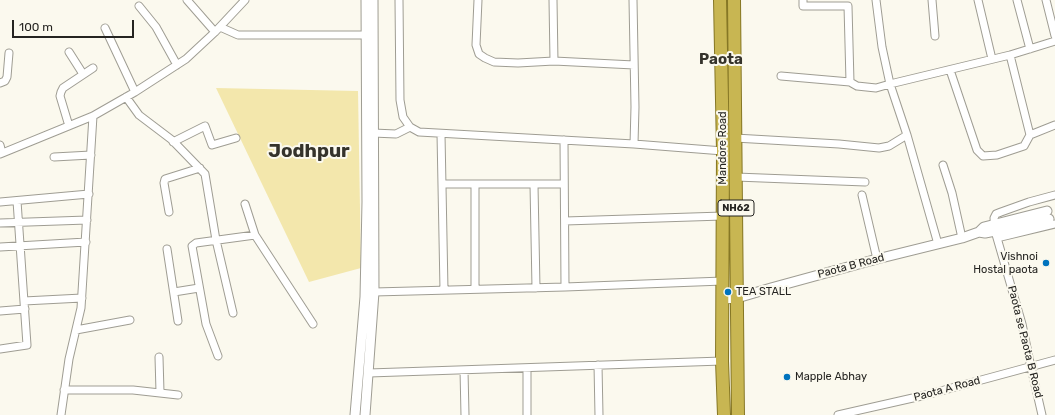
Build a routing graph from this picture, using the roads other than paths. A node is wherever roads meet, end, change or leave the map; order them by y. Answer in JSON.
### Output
{"nodes":[{"id":1,"x":187,"y":0,"type":"edge"},
{"id":2,"x":245,"y":0,"type":"edge"},
{"id":3,"x":366,"y":0,"type":"edge"},
{"id":4,"x":373,"y":0,"type":"edge"},
{"id":5,"x":399,"y":0,"type":"edge"},
{"id":6,"x":478,"y":0,"type":"edge"},
{"id":7,"x":553,"y":0,"type":"edge"},
{"id":8,"x":633,"y":0,"type":"edge"},
{"id":9,"x":720,"y":0,"type":"edge"},
{"id":10,"x":734,"y":0,"type":"edge"},
{"id":11,"x":803,"y":0,"type":"edge"},
{"id":12,"x":876,"y":0,"type":"edge"},
{"id":13,"x":932,"y":0,"type":"edge"},
{"id":14,"x":978,"y":0,"type":"edge"},
{"id":15,"x":1017,"y":0,"type":"edge"},
{"id":16,"x":1046,"y":0,"type":"edge"},
{"id":17,"x":139,"y":6,"type":"dead end"},
{"id":18,"x":105,"y":28,"type":"dead end"},
{"id":19,"x":218,"y":29,"type":"junction"},
{"id":20,"x":366,"y":35,"type":"junction"},
{"id":21,"x":935,"y":36,"type":"dead end"},
{"id":22,"x":1055,"y":36,"type":"edge"},
{"id":23,"x":1055,"y":41,"type":"edge"},
{"id":24,"x":1030,"y":49,"type":"junction"},
{"id":25,"x":69,"y":52,"type":"dead end"},
{"id":26,"x":9,"y":53,"type":"dead end"},
{"id":27,"x":1010,"y":55,"type":"junction"},
{"id":28,"x":992,"y":59,"type":"junction"},
{"id":29,"x":554,"y":61,"type":"junction"},
{"id":30,"x":177,"y":65,"type":"junction"},
{"id":31,"x":634,"y":65,"type":"junction"},
{"id":32,"x":93,"y":68,"type":"dead end"},
{"id":33,"x":950,"y":70,"type":"junction"},
{"id":34,"x":83,"y":74,"type":"junction"},
{"id":35,"x":781,"y":76,"type":"dead end"},
{"id":36,"x":850,"y":82,"type":"junction"},
{"id":37,"x":0,"y":83,"type":"edge"},
{"id":38,"x":890,"y":84,"type":"junction"},
{"id":39,"x":135,"y":92,"type":"junction"},
{"id":40,"x":126,"y":97,"type":"junction"},
{"id":41,"x":93,"y":116,"type":"junction"},
{"id":42,"x":1055,"y":125,"type":"edge"},
{"id":43,"x":69,"y":126,"type":"junction"},
{"id":44,"x":410,"y":127,"type":"junction"},
{"id":45,"x":374,"y":133,"type":"junction"},
{"id":46,"x":441,"y":134,"type":"junction"},
{"id":47,"x":907,"y":135,"type":"junction"},
{"id":48,"x":1030,"y":135,"type":"junction"},
{"id":49,"x":236,"y":138,"type":"dead end"},
{"id":50,"x":735,"y":138,"type":"junction"},
{"id":51,"x":564,"y":140,"type":"junction"},
{"id":52,"x":173,"y":142,"type":"junction"},
{"id":53,"x":634,"y":144,"type":"junction"},
{"id":54,"x":0,"y":145,"type":"edge"},
{"id":55,"x":723,"y":152,"type":"junction"},
{"id":56,"x":1,"y":153,"type":"edge"},
{"id":57,"x":91,"y":155,"type":"junction"},
{"id":58,"x":54,"y":157,"type":"dead end"},
{"id":59,"x":943,"y":165,"type":"dead end"},
{"id":60,"x":200,"y":168,"type":"junction"},
{"id":61,"x":736,"y":177,"type":"junction"},
{"id":62,"x":865,"y":182,"type":"dead end"},
{"id":63,"x":442,"y":184,"type":"junction"},
{"id":64,"x":475,"y":184,"type":"junction"},
{"id":65,"x":564,"y":184,"type":"junction"},
{"id":66,"x":534,"y":185,"type":"junction"},
{"id":67,"x":89,"y":194,"type":"junction"},
{"id":68,"x":862,"y":195,"type":"dead end"},
{"id":69,"x":1055,"y":195,"type":"edge"},
{"id":70,"x":17,"y":201,"type":"junction"},
{"id":71,"x":0,"y":202,"type":"edge"},
{"id":72,"x":245,"y":204,"type":"dead end"},
{"id":73,"x":169,"y":212,"type":"dead end"},
{"id":74,"x":723,"y":216,"type":"junction"},
{"id":75,"x":1050,"y":218,"type":"edge"},
{"id":76,"x":87,"y":220,"type":"junction"},
{"id":77,"x":565,"y":221,"type":"junction"},
{"id":78,"x":0,"y":222,"type":"edge"},
{"id":79,"x":19,"y":222,"type":"junction"},
{"id":80,"x":996,"y":231,"type":"junction"},
{"id":81,"x":255,"y":235,"type":"junction"},
{"id":82,"x":962,"y":238,"type":"junction"},
{"id":83,"x":216,"y":240,"type":"junction"},
{"id":84,"x":86,"y":242,"type":"junction"},
{"id":85,"x":938,"y":244,"type":"junction"},
{"id":86,"x":20,"y":246,"type":"junction"},
{"id":87,"x":0,"y":247,"type":"edge"},
{"id":88,"x":167,"y":249,"type":"dead end"},
{"id":89,"x":877,"y":259,"type":"junction"},
{"id":90,"x":723,"y":281,"type":"junction"},
{"id":91,"x":565,"y":287,"type":"junction"},
{"id":92,"x":199,"y":288,"type":"junction"},
{"id":93,"x":536,"y":288,"type":"junction"},
{"id":94,"x":475,"y":289,"type":"junction"},
{"id":95,"x":444,"y":290,"type":"junction"},
{"id":96,"x":174,"y":292,"type":"junction"},
{"id":97,"x":374,"y":292,"type":"junction"},
{"id":98,"x":82,"y":298,"type":"junction"},
{"id":99,"x":737,"y":298,"type":"junction"},
{"id":100,"x":723,"y":299,"type":"junction"},
{"id":101,"x":24,"y":301,"type":"junction"},
{"id":102,"x":25,"y":309,"type":"junction"},
{"id":103,"x":0,"y":311,"type":"edge"},
{"id":104,"x":233,"y":313,"type":"dead end"},
{"id":105,"x":130,"y":320,"type":"dead end"},
{"id":106,"x":178,"y":321,"type":"dead end"},
{"id":107,"x":313,"y":324,"type":"dead end"},
{"id":108,"x":76,"y":330,"type":"junction"},
{"id":109,"x":0,"y":349,"type":"edge"},
{"id":110,"x":158,"y":356,"type":"dead end"},
{"id":111,"x":218,"y":356,"type":"dead end"},
{"id":112,"x":1055,"y":360,"type":"edge"},
{"id":113,"x":722,"y":361,"type":"junction"},
{"id":114,"x":598,"y":365,"type":"junction"},
{"id":115,"x":1030,"y":367,"type":"junction"},
{"id":116,"x":527,"y":368,"type":"junction"},
{"id":117,"x":464,"y":370,"type":"junction"},
{"id":118,"x":369,"y":373,"type":"junction"},
{"id":119,"x":64,"y":390,"type":"junction"},
{"id":120,"x":160,"y":392,"type":"junction"},
{"id":121,"x":178,"y":395,"type":"dead end"},
{"id":122,"x":61,"y":415,"type":"edge"},
{"id":123,"x":355,"y":415,"type":"edge"},
{"id":124,"x":365,"y":415,"type":"edge"},
{"id":125,"x":465,"y":415,"type":"edge"},
{"id":126,"x":527,"y":415,"type":"edge"},
{"id":127,"x":599,"y":415,"type":"edge"},
{"id":128,"x":724,"y":415,"type":"edge"},
{"id":129,"x":738,"y":415,"type":"edge"},
{"id":130,"x":838,"y":415,"type":"edge"},
{"id":131,"x":1042,"y":415,"type":"edge"}],
"edges":[{"from":1,"to":19,"type":"street"},
{"from":2,"to":19,"type":"street"},
{"from":3,"to":20,"type":"street"},
{"from":4,"to":45,"type":"street"},
{"from":5,"to":44,"type":"street"},
{"from":6,"to":29,"type":"street"},
{"from":7,"to":29,"type":"street"},
{"from":8,"to":31,"type":"street"},
{"from":9,"to":55,"type":"highway","name":"Mandore Road","number":"NH62"},
{"from":10,"to":50,"type":"highway","name":"Mandore Road","number":"NH62"},
{"from":11,"to":36,"type":"street"},
{"from":12,"to":38,"type":"street"},
{"from":13,"to":21,"type":"street"},
{"from":14,"to":28,"type":"street"},
{"from":15,"to":24,"type":"street"},
{"from":16,"to":22,"type":"street"},
{"from":17,"to":30,"type":"street"},
{"from":18,"to":39,"type":"street"},
{"from":19,"to":20,"type":"street"},
{"from":19,"to":30,"type":"street"},
{"from":20,"to":123,"type":"street"},
{"from":23,"to":24,"type":"street"},
{"from":24,"to":27,"type":"street"},
{"from":25,"to":34,"type":"street"},
{"from":26,"to":37,"type":"street"},
{"from":27,"to":28,"type":"street"},
{"from":27,"to":48,"type":"street"},
{"from":28,"to":33,"type":"street"},
{"from":29,"to":31,"type":"street"},
{"from":30,"to":39,"type":"street"},
{"from":31,"to":53,"type":"street"},
{"from":32,"to":34,"type":"street"},
{"from":33,"to":38,"type":"street"},
{"from":33,"to":48,"type":"street"},
{"from":34,"to":43,"type":"street"},
{"from":35,"to":36,"type":"street"},
{"from":36,"to":38,"type":"street"},
{"from":38,"to":47,"type":"street"},
{"from":39,"to":40,"type":"street"},
{"from":40,"to":41,"type":"street"},
{"from":40,"to":52,"type":"street"},
{"from":41,"to":43,"type":"street"},
{"from":41,"to":57,"type":"street"},
{"from":42,"to":48,"type":"street"},
{"from":43,"to":56,"type":"street"},
{"from":44,"to":45,"type":"street"},
{"from":44,"to":46,"type":"street"},
{"from":45,"to":97,"type":"street"},
{"from":46,"to":51,"type":"street"},
{"from":46,"to":63,"type":"street"},
{"from":47,"to":50,"type":"street"},
{"from":47,"to":85,"type":"street"},
{"from":49,"to":52,"type":"street"},
{"from":50,"to":61,"type":"highway","name":"Mandore Road","number":"NH62"},
{"from":51,"to":53,"type":"street"},
{"from":51,"to":65,"type":"street"},
{"from":52,"to":60,"type":"street"},
{"from":53,"to":55,"type":"street"},
{"from":54,"to":56,"type":"street"},
{"from":55,"to":74,"type":"highway","name":"Mandore Road","number":"NH62"},
{"from":57,"to":58,"type":"street"},
{"from":57,"to":67,"type":"street"},
{"from":59,"to":82,"type":"street"},
{"from":60,"to":73,"type":"street"},
{"from":60,"to":83,"type":"street"},
{"from":61,"to":62,"type":"street"},
{"from":61,"to":99,"type":"highway","name":"Mandore Road","number":"NH62"},
{"from":63,"to":64,"type":"street"},
{"from":63,"to":95,"type":"street"},
{"from":64,"to":66,"type":"street"},
{"from":64,"to":94,"type":"street"},
{"from":65,"to":66,"type":"street"},
{"from":65,"to":77,"type":"street"},
{"from":66,"to":93,"type":"street"},
{"from":67,"to":70,"type":"street"},
{"from":67,"to":76,"type":"street"},
{"from":68,"to":89,"type":"street"},
{"from":69,"to":80,"type":"street"},
{"from":70,"to":71,"type":"street"},
{"from":70,"to":79,"type":"street"},
{"from":72,"to":81,"type":"street"},
{"from":74,"to":77,"type":"street"},
{"from":74,"to":90,"type":"highway","name":"Mandore Road","number":"NH62"},
{"from":75,"to":80,"type":"street","name":"Paota B Road"},
{"from":76,"to":79,"type":"street"},
{"from":76,"to":84,"type":"street"},
{"from":77,"to":91,"type":"street"},
{"from":78,"to":79,"type":"street"},
{"from":79,"to":86,"type":"street"},
{"from":80,"to":82,"type":"street","name":"Paota B Road"},
{"from":80,"to":115,"type":"street","name":"Paota se Paota B Road"},
{"from":81,"to":83,"type":"street"},
{"from":81,"to":107,"type":"street"},
{"from":82,"to":85,"type":"street","name":"Paota B Road"},
{"from":83,"to":92,"type":"street"},
{"from":83,"to":104,"type":"street"},
{"from":84,"to":86,"type":"street"},
{"from":84,"to":98,"type":"street"},
{"from":85,"to":89,"type":"street","name":"Paota B Road"},
{"from":86,"to":87,"type":"street"},
{"from":86,"to":101,"type":"street"},
{"from":88,"to":96,"type":"street"},
{"from":89,"to":99,"type":"street","name":"Paota B Road"},
{"from":90,"to":91,"type":"street"},
{"from":90,"to":100,"type":"highway","name":"Mandore Road","number":"NH62"},
{"from":91,"to":93,"type":"street"},
{"from":92,"to":96,"type":"street"},
{"from":92,"to":111,"type":"street"},
{"from":93,"to":94,"type":"street"},
{"from":94,"to":95,"type":"street"},
{"from":95,"to":97,"type":"street"},
{"from":96,"to":106,"type":"street"},
{"from":97,"to":118,"type":"street"},
{"from":98,"to":101,"type":"street"},
{"from":98,"to":108,"type":"street"},
{"from":99,"to":100,"type":"street","name":"Paota B Road"},
{"from":99,"to":129,"type":"highway","name":"Mandore Road","number":"NH62"},
{"from":100,"to":113,"type":"highway","name":"Mandore Road","number":"NH62"},
{"from":101,"to":102,"type":"street"},
{"from":102,"to":103,"type":"street"},
{"from":102,"to":109,"type":"street"},
{"from":105,"to":108,"type":"street"},
{"from":108,"to":119,"type":"street"},
{"from":110,"to":120,"type":"street"},
{"from":112,"to":115,"type":"street","name":"Paota A Road"},
{"from":113,"to":114,"type":"street"},
{"from":113,"to":128,"type":"highway","name":"Mandore Road","number":"NH62"},
{"from":114,"to":116,"type":"street"},
{"from":114,"to":127,"type":"street"},
{"from":115,"to":130,"type":"street","name":"Paota A Road"},
{"from":115,"to":131,"type":"street","name":"Paota se Paota B Road"},
{"from":116,"to":117,"type":"street"},
{"from":116,"to":126,"type":"street"},
{"from":117,"to":118,"type":"street"},
{"from":117,"to":125,"type":"street"},
{"from":118,"to":124,"type":"street"},
{"from":119,"to":120,"type":"street"},
{"from":119,"to":122,"type":"street"},
{"from":120,"to":121,"type":"street"}]}
